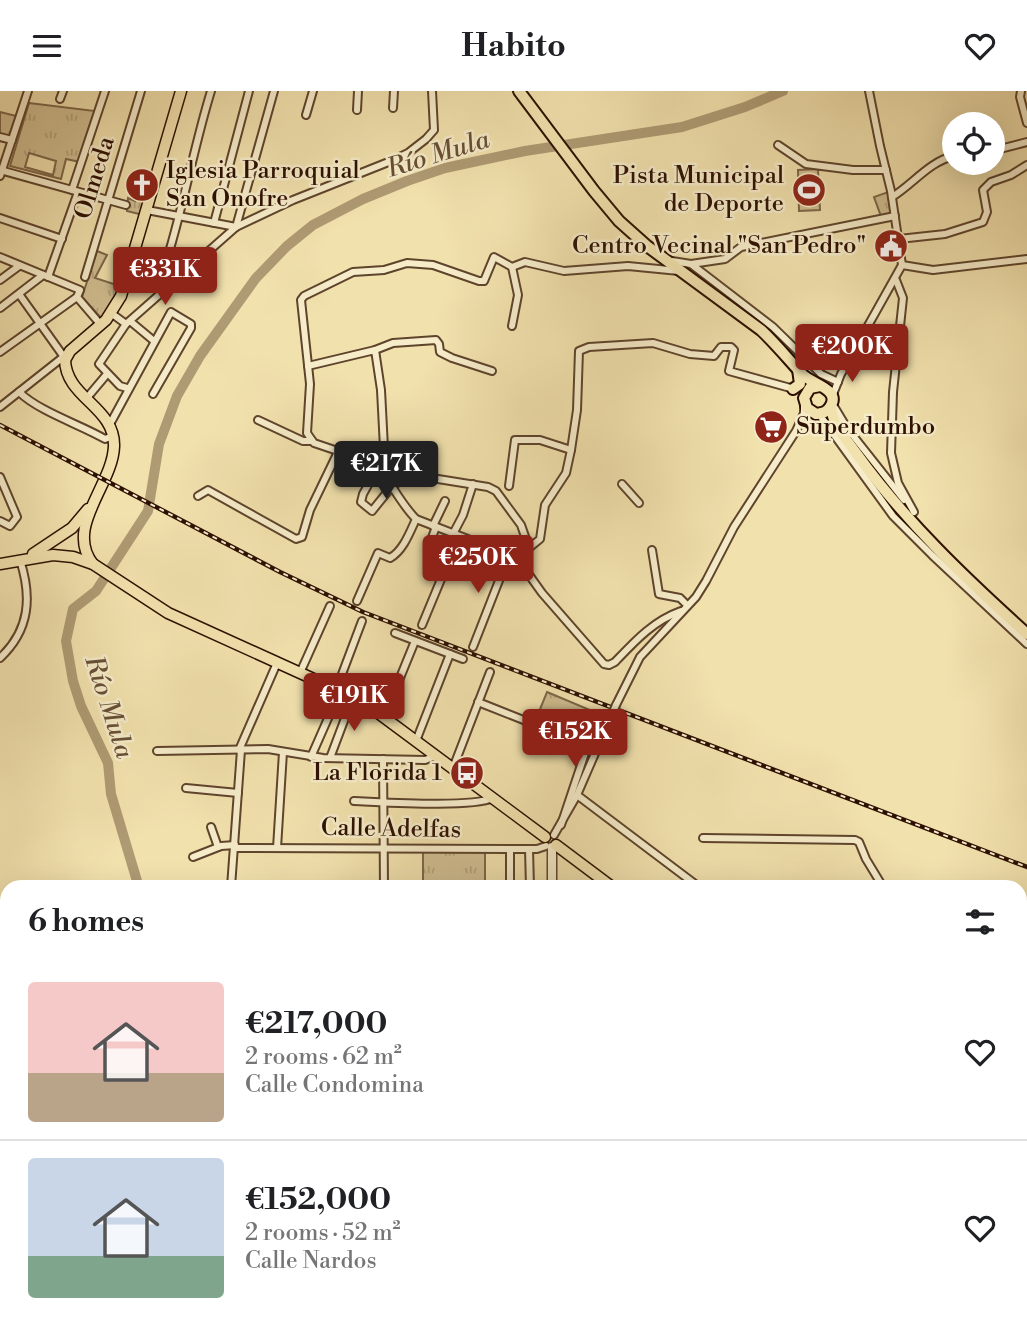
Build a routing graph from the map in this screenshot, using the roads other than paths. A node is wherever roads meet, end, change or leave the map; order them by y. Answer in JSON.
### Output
{"nodes":[{"id":1,"x":28,"y":91,"type":"edge"},
{"id":2,"x":63,"y":91,"type":"edge"},
{"id":3,"x":105,"y":91,"type":"edge"},
{"id":4,"x":141,"y":91,"type":"edge"},
{"id":5,"x":181,"y":91,"type":"edge"},
{"id":6,"x":211,"y":91,"type":"edge"},
{"id":7,"x":249,"y":91,"type":"edge"},
{"id":8,"x":274,"y":91,"type":"edge"},
{"id":9,"x":313,"y":91,"type":"edge"},
{"id":10,"x":358,"y":91,"type":"edge"},
{"id":11,"x":394,"y":91,"type":"edge"},
{"id":12,"x":432,"y":91,"type":"edge"},
{"id":13,"x":519,"y":91,"type":"edge"},
{"id":14,"x":869,"y":91,"type":"edge"},
{"id":15,"x":1021,"y":91,"type":"edge"},
{"id":16,"x":60,"y":99,"type":"dead end"},
{"id":17,"x":393,"y":108,"type":"dead end"},
{"id":18,"x":357,"y":110,"type":"dead end"},
{"id":19,"x":306,"y":114,"type":"dead end"},
{"id":20,"x":1027,"y":123,"type":"edge"},
{"id":21,"x":0,"y":137,"type":"edge"},
{"id":22,"x":12,"y":140,"type":"junction"},
{"id":23,"x":1027,"y":142,"type":"edge"},
{"id":24,"x":778,"y":145,"type":"dead end"},
{"id":25,"x":1005,"y":148,"type":"edge"},
{"id":26,"x":942,"y":159,"type":"edge"},
{"id":27,"x":1027,"y":165,"type":"edge"},
{"id":28,"x":886,"y":170,"type":"junction"},
{"id":29,"x":1,"y":172,"type":"edge"},
{"id":30,"x":75,"y":191,"type":"junction"},
{"id":31,"x":892,"y":197,"type":"junction"},
{"id":32,"x":108,"y":200,"type":"junction"},
{"id":33,"x":126,"y":205,"type":"dead end"},
{"id":34,"x":147,"y":210,"type":"junction"},
{"id":35,"x":180,"y":215,"type":"junction"},
{"id":36,"x":895,"y":216,"type":"junction"},
{"id":37,"x":0,"y":218,"type":"edge"},
{"id":38,"x":214,"y":223,"type":"junction"},
{"id":39,"x":236,"y":227,"type":"junction"},
{"id":40,"x":62,"y":239,"type":"junction"},
{"id":41,"x":899,"y":239,"type":"junction"},
{"id":42,"x":647,"y":246,"type":"junction"},
{"id":43,"x":0,"y":257,"type":"edge"},
{"id":44,"x":167,"y":259,"type":"dead end"},
{"id":45,"x":666,"y":260,"type":"junction"},
{"id":46,"x":1027,"y":260,"type":"edge"},
{"id":47,"x":691,"y":264,"type":"junction"},
{"id":48,"x":19,"y":265,"type":"junction"},
{"id":49,"x":902,"y":265,"type":"junction"},
{"id":50,"x":512,"y":267,"type":"junction"},
{"id":51,"x":654,"y":268,"type":"junction"},
{"id":52,"x":680,"y":271,"type":"junction"},
{"id":53,"x":46,"y":276,"type":"junction"},
{"id":54,"x":85,"y":277,"type":"dead end"},
{"id":55,"x":895,"y":279,"type":"junction"},
{"id":56,"x":0,"y":280,"type":"edge"},
{"id":57,"x":699,"y":284,"type":"junction"},
{"id":58,"x":19,"y":294,"type":"junction"},
{"id":59,"x":77,"y":297,"type":"junction"},
{"id":60,"x":0,"y":308,"type":"edge"},
{"id":61,"x":111,"y":313,"type":"junction"},
{"id":62,"x":128,"y":322,"type":"junction"},
{"id":63,"x":39,"y":323,"type":"junction"},
{"id":64,"x":101,"y":325,"type":"junction"},
{"id":65,"x":512,"y":326,"type":"dead end"},
{"id":66,"x":154,"y":341,"type":"junction"},
{"id":67,"x":375,"y":350,"type":"junction"},
{"id":68,"x":0,"y":352,"type":"edge"},
{"id":69,"x":66,"y":356,"type":"junction"},
{"id":70,"x":850,"y":359,"type":"junction"},
{"id":71,"x":309,"y":366,"type":"junction"},
{"id":72,"x":492,"y":371,"type":"dead end"},
{"id":73,"x":801,"y":372,"type":"junction"},
{"id":74,"x":107,"y":374,"type":"junction"},
{"id":75,"x":830,"y":377,"type":"junction"},
{"id":76,"x":838,"y":383,"type":"junction"},
{"id":77,"x":820,"y":386,"type":"junction"},
{"id":78,"x":127,"y":388,"type":"junction"},
{"id":79,"x":793,"y":389,"type":"junction"},
{"id":80,"x":19,"y":393,"type":"junction"},
{"id":81,"x":153,"y":394,"type":"dead end"},
{"id":82,"x":805,"y":398,"type":"junction"},
{"id":83,"x":86,"y":399,"type":"junction"},
{"id":84,"x":832,"y":400,"type":"junction"},
{"id":85,"x":0,"y":407,"type":"edge"},
{"id":86,"x":818,"y":414,"type":"junction"},
{"id":87,"x":258,"y":420,"type":"dead end"},
{"id":88,"x":110,"y":424,"type":"junction"},
{"id":89,"x":796,"y":431,"type":"junction"},
{"id":90,"x":841,"y":432,"type":"junction"},
{"id":91,"x":113,"y":436,"type":"junction"},
{"id":92,"x":312,"y":441,"type":"junction"},
{"id":93,"x":571,"y":450,"type":"junction"},
{"id":94,"x":338,"y":452,"type":"junction"},
{"id":95,"x":377,"y":466,"type":"junction"},
{"id":96,"x":0,"y":477,"type":"edge"},
{"id":97,"x":473,"y":484,"type":"junction"},
{"id":98,"x":622,"y":484,"type":"dead end"},
{"id":99,"x":393,"y":485,"type":"junction"},
{"id":100,"x":509,"y":486,"type":"dead end"},
{"id":101,"x":99,"y":493,"type":"junction"},
{"id":102,"x":198,"y":496,"type":"dead end"},
{"id":103,"x":445,"y":501,"type":"dead end"},
{"id":104,"x":639,"y":503,"type":"dead end"},
{"id":105,"x":416,"y":519,"type":"junction"},
{"id":106,"x":0,"y":521,"type":"edge"},
{"id":107,"x":435,"y":526,"type":"junction"},
{"id":108,"x":64,"y":534,"type":"junction"},
{"id":109,"x":456,"y":535,"type":"junction"},
{"id":110,"x":84,"y":542,"type":"junction"},
{"id":111,"x":429,"y":545,"type":"dead end"},
{"id":112,"x":529,"y":548,"type":"junction"},
{"id":113,"x":454,"y":549,"type":"junction"},
{"id":114,"x":494,"y":549,"type":"junction"},
{"id":115,"x":652,"y":550,"type":"dead end"},
{"id":116,"x":509,"y":555,"type":"junction"},
{"id":117,"x":69,"y":557,"type":"junction"},
{"id":118,"x":517,"y":558,"type":"junction"},
{"id":119,"x":23,"y":559,"type":"junction"},
{"id":120,"x":489,"y":562,"type":"junction"},
{"id":121,"x":0,"y":564,"type":"edge"},
{"id":122,"x":93,"y":564,"type":"junction"},
{"id":123,"x":503,"y":568,"type":"junction"},
{"id":124,"x":356,"y":601,"type":"dead end"},
{"id":125,"x":330,"y":606,"type":"dead end"},
{"id":126,"x":684,"y":608,"type":"junction"},
{"id":127,"x":362,"y":621,"type":"dead end"},
{"id":128,"x":422,"y":625,"type":"dead end"},
{"id":129,"x":395,"y":633,"type":"dead end"},
{"id":130,"x":1027,"y":634,"type":"edge"},
{"id":131,"x":415,"y":641,"type":"junction"},
{"id":132,"x":1027,"y":644,"type":"edge"},
{"id":133,"x":474,"y":647,"type":"dead end"},
{"id":134,"x":450,"y":654,"type":"junction"},
{"id":135,"x":0,"y":658,"type":"edge"},
{"id":136,"x":463,"y":659,"type":"dead end"},
{"id":137,"x":277,"y":663,"type":"junction"},
{"id":138,"x":490,"y":672,"type":"dead end"},
{"id":139,"x":300,"y":673,"type":"junction"},
{"id":140,"x":337,"y":690,"type":"junction"},
{"id":141,"x":353,"y":698,"type":"junction"},
{"id":142,"x":478,"y":702,"type":"junction"},
{"id":143,"x":384,"y":717,"type":"junction"},
{"id":144,"x":416,"y":741,"type":"junction"},
{"id":145,"x":240,"y":750,"type":"junction"},
{"id":146,"x":157,"y":751,"type":"dead end"},
{"id":147,"x":284,"y":752,"type":"junction"},
{"id":148,"x":436,"y":756,"type":"junction"},
{"id":149,"x":311,"y":757,"type":"junction"},
{"id":150,"x":330,"y":758,"type":"junction"},
{"id":151,"x":383,"y":759,"type":"junction"},
{"id":152,"x":453,"y":768,"type":"junction"},
{"id":153,"x":186,"y":788,"type":"dead end"},
{"id":154,"x":238,"y":793,"type":"junction"},
{"id":155,"x":578,"y":795,"type":"junction"},
{"id":156,"x":493,"y":798,"type":"junction"},
{"id":157,"x":354,"y":801,"type":"dead end"},
{"id":158,"x":384,"y":802,"type":"junction"},
{"id":159,"x":561,"y":825,"type":"junction"},
{"id":160,"x":211,"y":827,"type":"dead end"},
{"id":161,"x":702,"y":838,"type":"dead end"},
{"id":162,"x":551,"y":842,"type":"junction"},
{"id":163,"x":219,"y":847,"type":"junction"},
{"id":164,"x":235,"y":847,"type":"junction"},
{"id":165,"x":277,"y":848,"type":"junction"},
{"id":166,"x":384,"y":849,"type":"junction"},
{"id":167,"x":510,"y":849,"type":"junction"},
{"id":168,"x":529,"y":849,"type":"junction"},
{"id":169,"x":193,"y":857,"type":"dead end"},
{"id":170,"x":232,"y":880,"type":"edge"},
{"id":171,"x":384,"y":880,"type":"edge"},
{"id":172,"x":510,"y":880,"type":"edge"},
{"id":173,"x":530,"y":880,"type":"edge"},
{"id":174,"x":552,"y":880,"type":"edge"},
{"id":175,"x":603,"y":880,"type":"edge"},
{"id":176,"x":690,"y":880,"type":"edge"},
{"id":177,"x":879,"y":880,"type":"edge"}],
"edges":[{"from":1,"to":22,"type":"street"},
{"from":2,"to":16,"type":"street"},
{"from":3,"to":30,"type":"street"},
{"from":4,"to":32,"type":"street","name":"Olmeda"},
{"from":5,"to":34,"type":"main road"},
{"from":6,"to":35,"type":"street"},
{"from":7,"to":38,"type":"street"},
{"from":8,"to":39,"type":"street"},
{"from":9,"to":19,"type":"street"},
{"from":10,"to":18,"type":"street"},
{"from":11,"to":17,"type":"street"},
{"from":12,"to":39,"type":"street"},
{"from":13,"to":42,"type":"highway"},
{"from":14,"to":28,"type":"street"},
{"from":15,"to":20,"type":"street"},
{"from":21,"to":22,"type":"street"},
{"from":22,"to":29,"type":"street"},
{"from":23,"to":25,"type":"street"},
{"from":24,"to":28,"type":"street"},
{"from":26,"to":31,"type":"street"},
{"from":27,"to":41,"type":"street"},
{"from":28,"to":31,"type":"street"},
{"from":29,"to":30,"type":"street"},
{"from":30,"to":32,"type":"street"},
{"from":30,"to":40,"type":"street"},
{"from":31,"to":36,"type":"street"},
{"from":32,"to":33,"type":"street"},
{"from":32,"to":54,"type":"street","name":"Olmeda"},
{"from":34,"to":35,"type":"street"},
{"from":34,"to":61,"type":"main road"},
{"from":35,"to":38,"type":"street"},
{"from":35,"to":44,"type":"street"},
{"from":36,"to":41,"type":"street"},
{"from":36,"to":47,"type":"street"},
{"from":37,"to":40,"type":"street"},
{"from":38,"to":39,"type":"street"},
{"from":39,"to":62,"type":"street"},
{"from":40,"to":53,"type":"street"},
{"from":41,"to":49,"type":"street"},
{"from":42,"to":45,"type":"highway"},
{"from":42,"to":51,"type":"street"},
{"from":43,"to":48,"type":"street"},
{"from":45,"to":47,"type":"street"},
{"from":45,"to":52,"type":"highway"},
{"from":46,"to":49,"type":"street"},
{"from":47,"to":57,"type":"street"},
{"from":47,"to":75,"type":"street"},
{"from":48,"to":53,"type":"street"},
{"from":48,"to":56,"type":"street"},
{"from":49,"to":55,"type":"street"},
{"from":50,"to":51,"type":"street"},
{"from":50,"to":65,"type":"street"},
{"from":50,"to":71,"type":"street"},
{"from":51,"to":52,"type":"street"},
{"from":52,"to":57,"type":"highway"},
{"from":53,"to":58,"type":"street"},
{"from":53,"to":59,"type":"street"},
{"from":55,"to":70,"type":"street"},
{"from":55,"to":84,"type":"street"},
{"from":57,"to":73,"type":"highway"},
{"from":58,"to":60,"type":"street"},
{"from":58,"to":63,"type":"street"},
{"from":59,"to":63,"type":"street"},
{"from":59,"to":64,"type":"street"},
{"from":61,"to":62,"type":"street"},
{"from":61,"to":64,"type":"main road"},
{"from":62,"to":66,"type":"street"},
{"from":62,"to":74,"type":"street"},
{"from":63,"to":68,"type":"street"},
{"from":63,"to":69,"type":"street"},
{"from":64,"to":69,"type":"main road"},
{"from":66,"to":78,"type":"street"},
{"from":66,"to":81,"type":"street"},
{"from":67,"to":71,"type":"street"},
{"from":67,"to":72,"type":"street"},
{"from":67,"to":95,"type":"street"},
{"from":69,"to":80,"type":"street"},
{"from":69,"to":83,"type":"main road"},
{"from":70,"to":75,"type":"street"},
{"from":70,"to":76,"type":"street"},
{"from":71,"to":92,"type":"street"},
{"from":73,"to":77,"type":"highway"},
{"from":73,"to":79,"type":"highway"},
{"from":73,"to":82,"type":"highway"},
{"from":74,"to":78,"type":"street"},
{"from":74,"to":83,"type":"street"},
{"from":75,"to":76,"type":"street"},
{"from":75,"to":77,"type":"street"},
{"from":76,"to":84,"type":"street"},
{"from":77,"to":82,"type":"highway"},
{"from":77,"to":84,"type":"highway"},
{"from":78,"to":88,"type":"street"},
{"from":79,"to":82,"type":"street"},
{"from":79,"to":93,"type":"street"},
{"from":80,"to":85,"type":"street"},
{"from":80,"to":91,"type":"street"},
{"from":82,"to":86,"type":"highway"},
{"from":82,"to":89,"type":"street"},
{"from":83,"to":88,"type":"main road"},
{"from":84,"to":86,"type":"highway"},
{"from":84,"to":90,"type":"highway"},
{"from":86,"to":89,"type":"street"},
{"from":86,"to":90,"type":"highway"},
{"from":86,"to":132,"type":"street"},
{"from":87,"to":92,"type":"street"},
{"from":88,"to":91,"type":"main road"},
{"from":89,"to":126,"type":"street"},
{"from":90,"to":130,"type":"highway"},
{"from":91,"to":101,"type":"main road"},
{"from":92,"to":94,"type":"street"},
{"from":93,"to":100,"type":"street"},
{"from":93,"to":112,"type":"street"},
{"from":94,"to":95,"type":"street"},
{"from":94,"to":102,"type":"street"},
{"from":95,"to":99,"type":"street"},
{"from":95,"to":99,"type":"street"},
{"from":96,"to":106,"type":"street"},
{"from":97,"to":99,"type":"street"},
{"from":97,"to":109,"type":"street"},
{"from":97,"to":112,"type":"street"},
{"from":98,"to":104,"type":"street"},
{"from":99,"to":105,"type":"street"},
{"from":101,"to":108,"type":"main road"},
{"from":101,"to":110,"type":"main road"},
{"from":103,"to":107,"type":"street"},
{"from":105,"to":107,"type":"street"},
{"from":105,"to":124,"type":"street"},
{"from":107,"to":109,"type":"street"},
{"from":107,"to":111,"type":"street"},
{"from":108,"to":110,"type":"main road"},
{"from":108,"to":117,"type":"main road"},
{"from":108,"to":119,"type":"main road"},
{"from":109,"to":113,"type":"street"},
{"from":109,"to":114,"type":"street"},
{"from":110,"to":117,"type":"main road"},
{"from":110,"to":122,"type":"main road"},
{"from":112,"to":118,"type":"street"},
{"from":113,"to":120,"type":"street"},
{"from":113,"to":128,"type":"street"},
{"from":114,"to":116,"type":"street"},
{"from":114,"to":120,"type":"street"},
{"from":115,"to":126,"type":"street"},
{"from":116,"to":118,"type":"street"},
{"from":116,"to":123,"type":"street"},
{"from":117,"to":119,"type":"main road"},
{"from":117,"to":122,"type":"main road"},
{"from":118,"to":126,"type":"street"},
{"from":119,"to":121,"type":"main road"},
{"from":119,"to":135,"type":"street"},
{"from":120,"to":123,"type":"street"},
{"from":122,"to":137,"type":"main road"},
{"from":123,"to":133,"type":"street"},
{"from":125,"to":139,"type":"street"},
{"from":126,"to":155,"type":"street"},
{"from":127,"to":140,"type":"street"},
{"from":129,"to":131,"type":"street"},
{"from":131,"to":134,"type":"street"},
{"from":131,"to":143,"type":"street"},
{"from":134,"to":136,"type":"street"},
{"from":134,"to":144,"type":"street"},
{"from":137,"to":139,"type":"main road"},
{"from":137,"to":145,"type":"street"},
{"from":138,"to":142,"type":"street"},
{"from":139,"to":140,"type":"main road"},
{"from":140,"to":141,"type":"main road"},
{"from":140,"to":149,"type":"street"},
{"from":141,"to":143,"type":"main road"},
{"from":141,"to":150,"type":"street"},
{"from":142,"to":152,"type":"street"},
{"from":142,"to":159,"type":"street"},
{"from":143,"to":144,"type":"main road"},
{"from":144,"to":148,"type":"main road"},
{"from":145,"to":146,"type":"street"},
{"from":145,"to":147,"type":"street"},
{"from":145,"to":154,"type":"street"},
{"from":147,"to":149,"type":"street"},
{"from":147,"to":165,"type":"street"},
{"from":148,"to":151,"type":"street"},
{"from":148,"to":152,"type":"main road"},
{"from":149,"to":150,"type":"street"},
{"from":150,"to":151,"type":"street"},
{"from":151,"to":158,"type":"street"},
{"from":152,"to":156,"type":"main road"},
{"from":153,"to":154,"type":"street"},
{"from":154,"to":164,"type":"street"},
{"from":155,"to":159,"type":"street"},
{"from":155,"to":176,"type":"street"},
{"from":156,"to":158,"type":"street"},
{"from":156,"to":162,"type":"main road"},
{"from":157,"to":158,"type":"street"},
{"from":158,"to":166,"type":"street"},
{"from":159,"to":162,"type":"street"},
{"from":160,"to":163,"type":"street"},
{"from":161,"to":177,"type":"street"},
{"from":162,"to":168,"type":"street","name":"Calle Adelfas"},
{"from":162,"to":174,"type":"street"},
{"from":162,"to":175,"type":"main road"},
{"from":163,"to":164,"type":"street","name":"Calle Adelfas"},
{"from":163,"to":169,"type":"street","name":"Calle Adelfas"},
{"from":164,"to":165,"type":"street","name":"Calle Adelfas"},
{"from":164,"to":170,"type":"street"},
{"from":165,"to":166,"type":"street","name":"Calle Adelfas"},
{"from":166,"to":167,"type":"street","name":"Calle Adelfas"},
{"from":166,"to":171,"type":"street"},
{"from":167,"to":168,"type":"street","name":"Calle Adelfas"},
{"from":167,"to":172,"type":"street"},
{"from":168,"to":173,"type":"street"}]}
